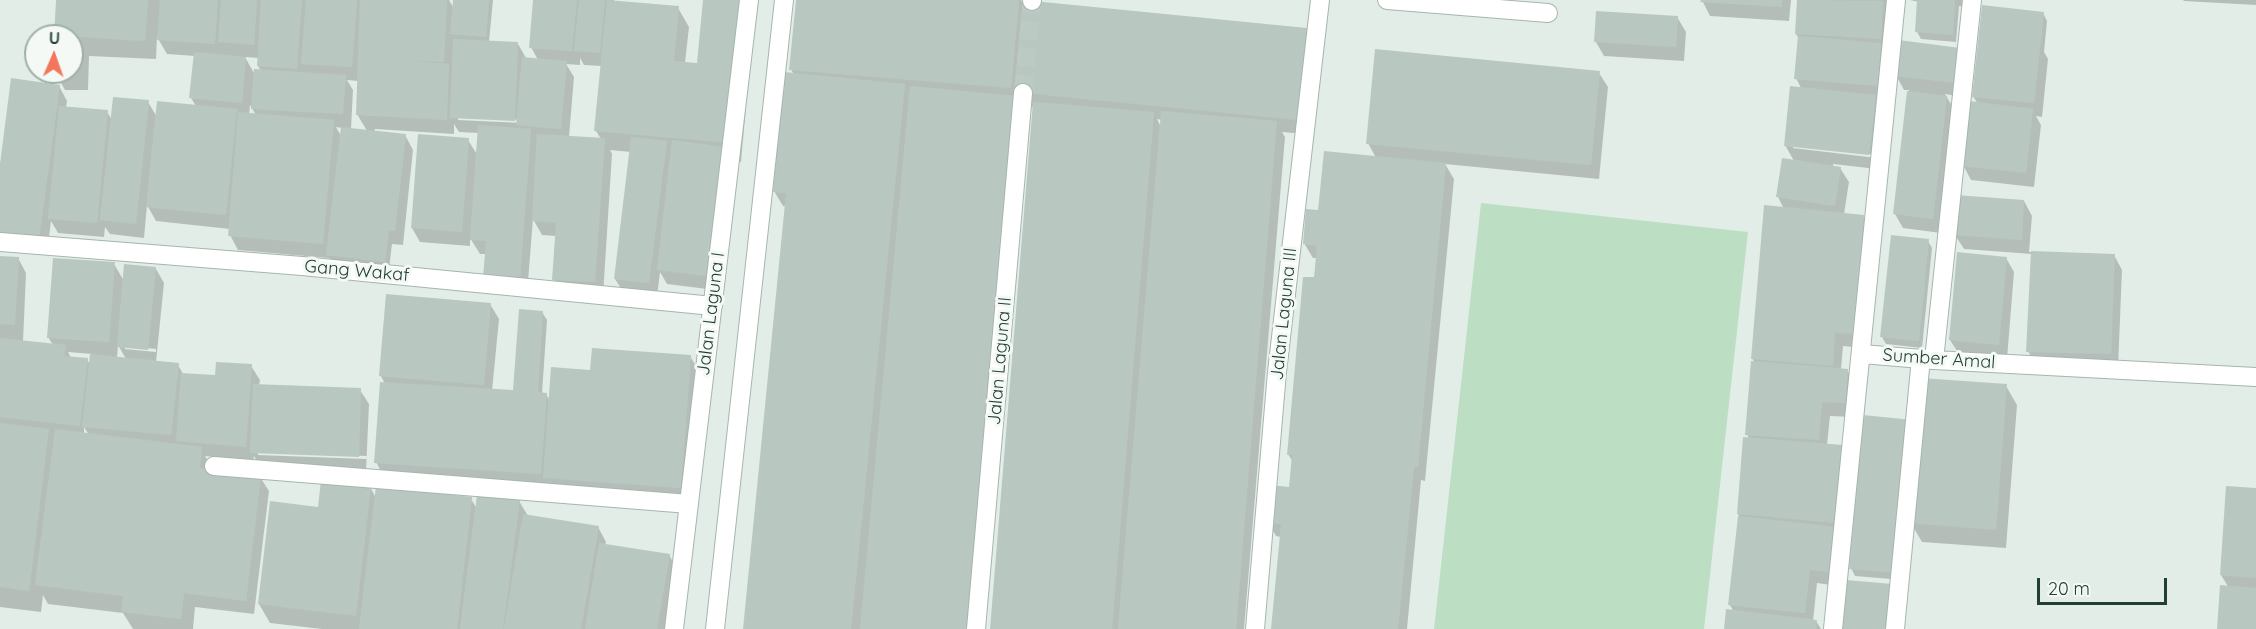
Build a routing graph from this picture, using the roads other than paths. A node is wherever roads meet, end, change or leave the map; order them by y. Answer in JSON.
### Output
{"nodes":[{"id":1,"x":749,"y":0,"type":"edge"},
{"id":2,"x":784,"y":0,"type":"edge"},
{"id":3,"x":1320,"y":0,"type":"edge"},
{"id":4,"x":1387,"y":0,"type":"edge"},
{"id":5,"x":1896,"y":0,"type":"edge"},
{"id":6,"x":1972,"y":0,"type":"edge"},
{"id":7,"x":1548,"y":13,"type":"dead end"},
{"id":8,"x":1023,"y":93,"type":"tunnel mouth"},
{"id":9,"x":0,"y":242,"type":"edge"},
{"id":10,"x":713,"y":306,"type":"junction"},
{"id":11,"x":1862,"y":354,"type":"junction"},
{"id":12,"x":1928,"y":359,"type":"junction"},
{"id":13,"x":2256,"y":377,"type":"edge"},
{"id":14,"x":214,"y":466,"type":"dead end"},
{"id":15,"x":689,"y":504,"type":"junction"},
{"id":16,"x":674,"y":629,"type":"edge"},
{"id":17,"x":715,"y":629,"type":"edge"},
{"id":18,"x":976,"y":629,"type":"edge"},
{"id":19,"x":1255,"y":629,"type":"edge"},
{"id":20,"x":1833,"y":629,"type":"edge"},
{"id":21,"x":1895,"y":629,"type":"edge"}],
"edges":[{"from":1,"to":10,"type":"street","name":"Jalan Laguna I"},
{"from":2,"to":17,"type":"street"},
{"from":3,"to":19,"type":"street","name":"Jalan Laguna III"},
{"from":4,"to":7,"type":"street"},
{"from":5,"to":11,"type":"street"},
{"from":6,"to":12,"type":"street"},
{"from":8,"to":18,"type":"street","name":"Jalan Laguna II"},
{"from":9,"to":10,"type":"street","name":"Gang Wakaf"},
{"from":10,"to":15,"type":"street","name":"Jalan Laguna I"},
{"from":11,"to":12,"type":"street","name":"Sumber Amal"},
{"from":11,"to":20,"type":"street","name":"Sumber Amal"},
{"from":12,"to":13,"type":"street","name":"Sumber Amal"},
{"from":12,"to":21,"type":"street"},
{"from":14,"to":15,"type":"street"},
{"from":15,"to":16,"type":"street","name":"Jalan Laguna I"}]}
